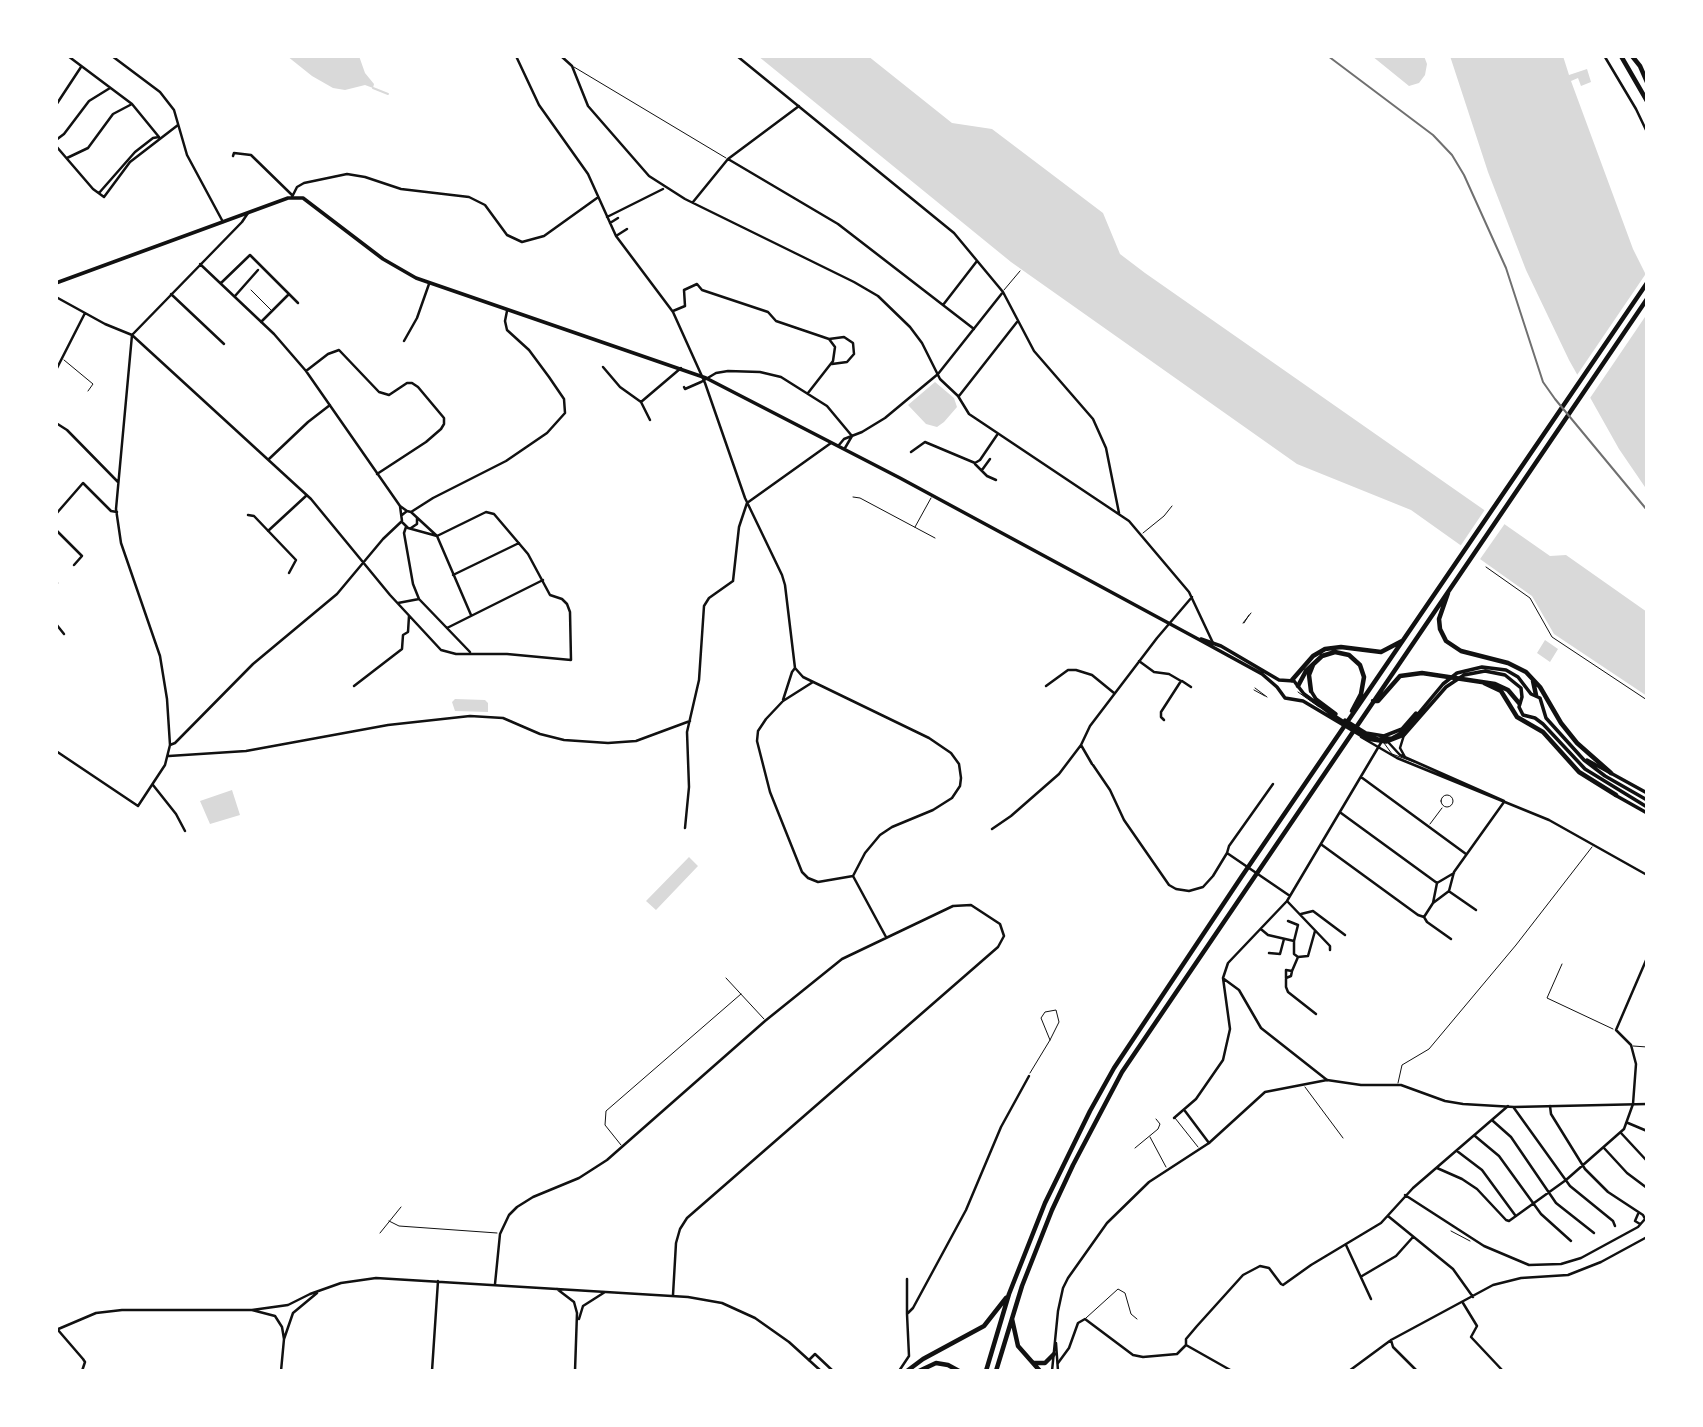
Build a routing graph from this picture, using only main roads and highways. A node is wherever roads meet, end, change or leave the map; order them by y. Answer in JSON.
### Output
{"nodes":[{"id":1,"x":1621,"y":56,"type":"edge"},
{"id":2,"x":1632,"y":56,"type":"edge"},
{"id":3,"x":1647,"y":82,"type":"edge"},
{"id":4,"x":1647,"y":101,"type":"edge"},
{"id":5,"x":56,"y":282,"type":"edge"},
{"id":6,"x":1647,"y":283,"type":"edge"},
{"id":7,"x":1647,"y":299,"type":"edge"},
{"id":8,"x":1449,"y":589,"type":"junction"},
{"id":9,"x":1198,"y":639,"type":"junction"},
{"id":10,"x":1402,"y":641,"type":"junction"},
{"id":11,"x":1316,"y":660,"type":"junction"},
{"id":12,"x":1531,"y":677,"type":"junction"},
{"id":13,"x":1292,"y":680,"type":"junction"},
{"id":14,"x":1283,"y":681,"type":"junction"},
{"id":15,"x":1484,"y":682,"type":"junction"},
{"id":16,"x":1298,"y":688,"type":"junction"},
{"id":17,"x":1279,"y":689,"type":"junction"},
{"id":18,"x":1311,"y":691,"type":"joint"},
{"id":19,"x":1534,"y":694,"type":"junction"},
{"id":20,"x":1522,"y":697,"type":"junction"},
{"id":21,"x":1293,"y":698,"type":"junction"},
{"id":22,"x":1373,"y":702,"type":"junction"},
{"id":23,"x":1519,"y":703,"type":"junction"},
{"id":24,"x":1426,"y":705,"type":"junction"},
{"id":25,"x":1324,"y":707,"type":"junction"},
{"id":26,"x":1542,"y":710,"type":"junction"},
{"id":27,"x":1351,"y":715,"type":"junction"},
{"id":28,"x":1535,"y":718,"type":"junction"},
{"id":29,"x":1384,"y":741,"type":"junction"},
{"id":30,"x":1577,"y":753,"type":"junction"},
{"id":31,"x":1611,"y":773,"type":"junction"},
{"id":32,"x":1616,"y":793,"type":"junction"},
{"id":33,"x":1647,"y":793,"type":"edge"},
{"id":34,"x":1647,"y":800,"type":"edge"},
{"id":35,"x":1647,"y":807,"type":"edge"},
{"id":36,"x":1647,"y":813,"type":"edge"},
{"id":37,"x":1009,"y":1294,"type":"junction"},
{"id":38,"x":1012,"y":1315,"type":"junction"},
{"id":39,"x":1056,"y":1353,"type":"road end"},
{"id":40,"x":1031,"y":1362,"type":"junction"},
{"id":41,"x":908,"y":1371,"type":"edge"},
{"id":42,"x":919,"y":1371,"type":"edge"},
{"id":43,"x":959,"y":1371,"type":"edge"},
{"id":44,"x":986,"y":1371,"type":"edge"},
{"id":45,"x":996,"y":1371,"type":"edge"},
{"id":46,"x":1040,"y":1371,"type":"edge"}],
"edges":[{"from":1,"to":4,"type":"highway"},
{"from":2,"to":3,"type":"highway"},
{"from":5,"to":9,"type":"main road"},
{"from":6,"to":10,"type":"highway"},
{"from":7,"to":8,"type":"highway"},
{"from":8,"to":12,"type":"highway"},
{"from":8,"to":22,"type":"highway"},
{"from":9,"to":14,"type":"main road"},
{"from":9,"to":17,"type":"main road"},
{"from":10,"to":13,"type":"highway"},
{"from":10,"to":27,"type":"highway"},
{"from":11,"to":16,"type":"highway"},
{"from":11,"to":18,"type":"highway"},
{"from":11,"to":27,"type":"highway"},
{"from":12,"to":19,"type":"highway"},
{"from":12,"to":31,"type":"highway"},
{"from":13,"to":14,"type":"main road"},
{"from":13,"to":16,"type":"main road"},
{"from":14,"to":17,"type":"main road"},
{"from":15,"to":22,"type":"highway"},
{"from":15,"to":23,"type":"highway"},
{"from":15,"to":32,"type":"highway"},
{"from":16,"to":21,"type":"main road"},
{"from":16,"to":25,"type":"main road"},
{"from":17,"to":21,"type":"main road"},
{"from":18,"to":25,"type":"main road"},
{"from":19,"to":20,"type":"main road"},
{"from":19,"to":24,"type":"main road"},
{"from":19,"to":26,"type":"main road"},
{"from":20,"to":23,"type":"main road"},
{"from":20,"to":29,"type":"main road"},
{"from":21,"to":29,"type":"main road"},
{"from":22,"to":38,"type":"highway"},
{"from":23,"to":28,"type":"main road"},
{"from":24,"to":25,"type":"main road"},
{"from":24,"to":29,"type":"main road"},
{"from":25,"to":29,"type":"main road"},
{"from":26,"to":28,"type":"main road"},
{"from":26,"to":30,"type":"main road"},
{"from":27,"to":37,"type":"highway"},
{"from":28,"to":32,"type":"main road"},
{"from":30,"to":31,"type":"main road"},
{"from":30,"to":34,"type":"main road"},
{"from":31,"to":33,"type":"main road"},
{"from":32,"to":35,"type":"main road"},
{"from":32,"to":36,"type":"main road"},
{"from":37,"to":41,"type":"highway"},
{"from":37,"to":44,"type":"highway"},
{"from":38,"to":40,"type":"highway"},
{"from":38,"to":45,"type":"highway"},
{"from":39,"to":40,"type":"highway"},
{"from":40,"to":46,"type":"highway"},
{"from":42,"to":43,"type":"highway"}]}
